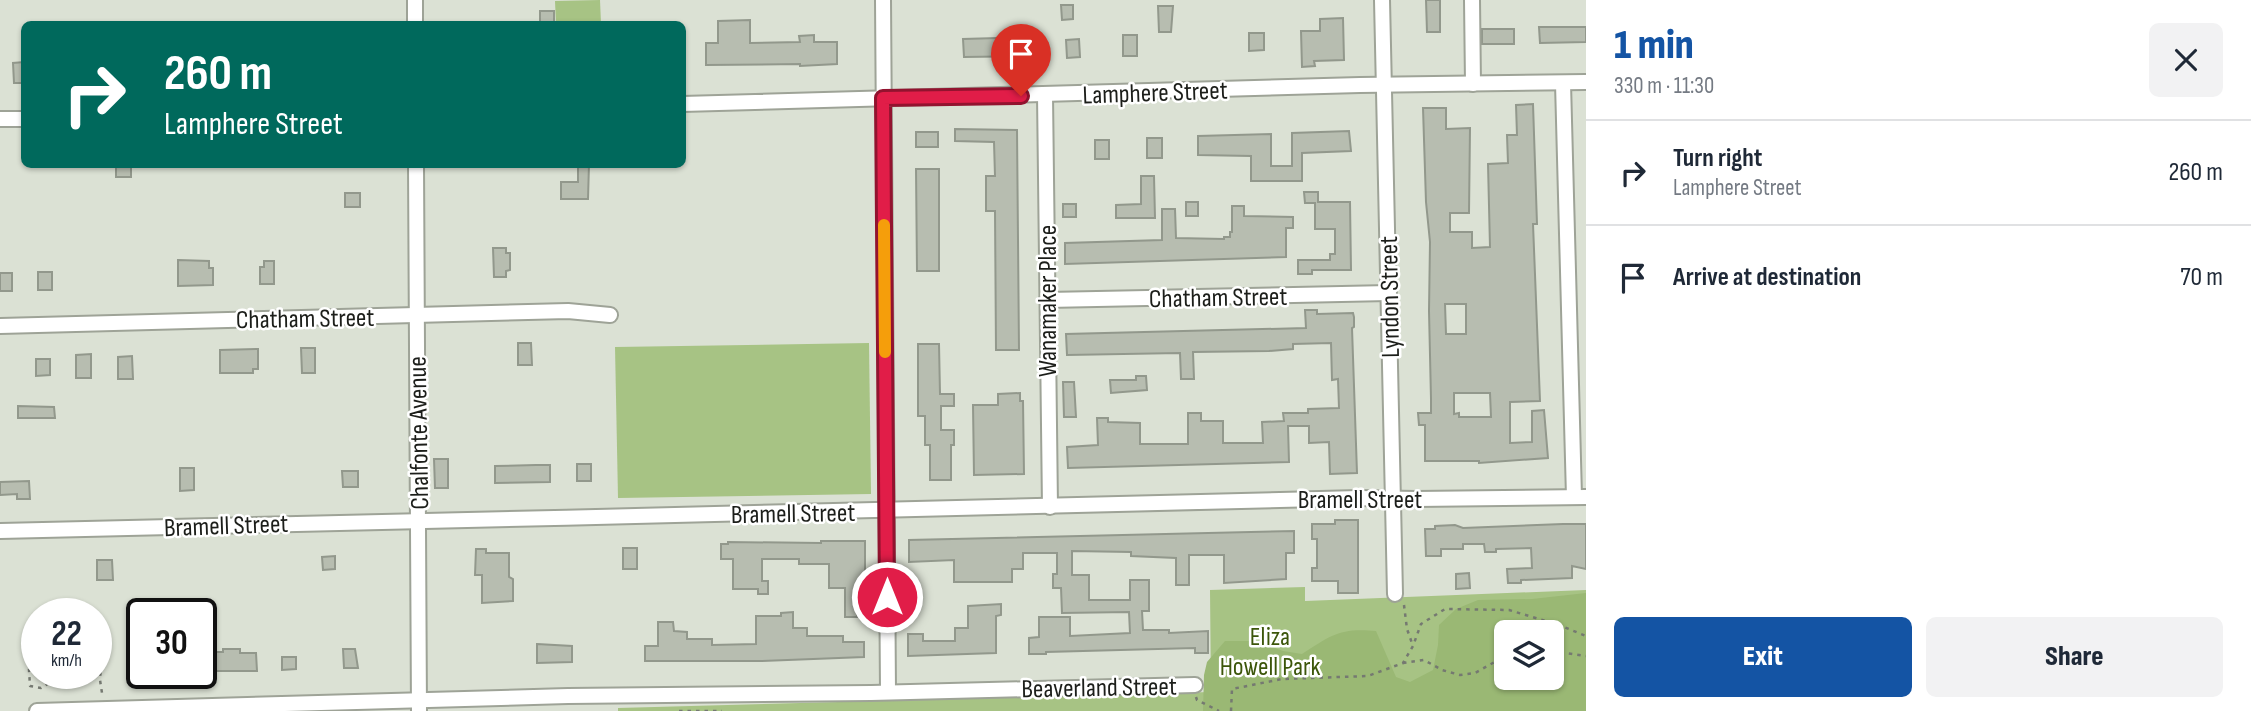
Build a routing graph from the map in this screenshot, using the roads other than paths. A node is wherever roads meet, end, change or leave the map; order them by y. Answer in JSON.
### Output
{"nodes":[{"id":1,"x":415,"y":0,"type":"edge"},
{"id":2,"x":883,"y":0,"type":"edge"},
{"id":3,"x":1382,"y":0,"type":"edge"},
{"id":4,"x":1472,"y":0,"type":"edge"},
{"id":5,"x":415,"y":21,"type":"edge"},
{"id":6,"x":1586,"y":82,"type":"edge"},
{"id":7,"x":1563,"y":83,"type":"junction"},
{"id":8,"x":1473,"y":84,"type":"junction"},
{"id":9,"x":1384,"y":85,"type":"junction"},
{"id":10,"x":1045,"y":95,"type":"junction"},
{"id":11,"x":883,"y":98,"type":"junction"},
{"id":12,"x":686,"y":104,"type":"edge"},
{"id":13,"x":0,"y":119,"type":"edge"},
{"id":14,"x":21,"y":119,"type":"edge"},
{"id":15,"x":416,"y":168,"type":"edge"},
{"id":16,"x":1389,"y":293,"type":"junction"},
{"id":17,"x":1047,"y":300,"type":"junction"},
{"id":18,"x":610,"y":314,"type":"dead end"},
{"id":19,"x":416,"y":315,"type":"junction"},
{"id":20,"x":0,"y":326,"type":"edge"},
{"id":21,"x":1580,"y":497,"type":"edge"},
{"id":22,"x":1393,"y":498,"type":"junction"},
{"id":23,"x":1050,"y":507,"type":"junction"},
{"id":24,"x":887,"y":511,"type":"junction"},
{"id":25,"x":418,"y":520,"type":"junction"},
{"id":26,"x":0,"y":531,"type":"edge"},
{"id":27,"x":1395,"y":593,"type":"road end"},
{"id":28,"x":1195,"y":685,"type":"road end"},
{"id":29,"x":888,"y":692,"type":"junction"},
{"id":30,"x":419,"y":706,"type":"edge"},
{"id":31,"x":37,"y":711,"type":"edge"}],
"edges":[{"from":1,"to":5,"type":"street"},
{"from":2,"to":11,"type":"street"},
{"from":3,"to":9,"type":"street","name":"Lyndon Street"},
{"from":4,"to":8,"type":"street"},
{"from":6,"to":7,"type":"street","name":"Lamphere Street"},
{"from":7,"to":8,"type":"street","name":"Lamphere Street"},
{"from":7,"to":21,"type":"street"},
{"from":8,"to":9,"type":"street","name":"Lamphere Street"},
{"from":9,"to":10,"type":"street","name":"Lamphere Street"},
{"from":9,"to":16,"type":"street","name":"Lyndon Street"},
{"from":10,"to":11,"type":"street","name":"Lamphere Street"},
{"from":10,"to":17,"type":"street","name":"Wanamaker Place"},
{"from":11,"to":12,"type":"street","name":"Lamphere Street"},
{"from":11,"to":24,"type":"street"},
{"from":13,"to":14,"type":"street"},
{"from":15,"to":19,"type":"street","name":"Chalfonte Avenue"},
{"from":16,"to":17,"type":"street","name":"Chatham Street"},
{"from":16,"to":22,"type":"street","name":"Lyndon Street"},
{"from":17,"to":23,"type":"street","name":"Wanamaker Place"},
{"from":18,"to":19,"type":"street","name":"Chatham Street"},
{"from":19,"to":20,"type":"street","name":"Chatham Street"},
{"from":19,"to":25,"type":"street","name":"Chalfonte Avenue"},
{"from":21,"to":22,"type":"street","name":"Bramell Street"},
{"from":22,"to":23,"type":"street","name":"Bramell Street"},
{"from":22,"to":27,"type":"street","name":"Lyndon Street"},
{"from":23,"to":24,"type":"street","name":"Bramell Street"},
{"from":24,"to":25,"type":"street","name":"Bramell Street"},
{"from":24,"to":29,"type":"street"},
{"from":25,"to":26,"type":"street","name":"Bramell Street"},
{"from":25,"to":30,"type":"street","name":"Chalfonte Avenue"},
{"from":28,"to":29,"type":"street","name":"Beaverland Street"},
{"from":29,"to":30,"type":"street","name":"Beaverland Street"},
{"from":30,"to":31,"type":"street","name":"Beaverland Street"}]}
